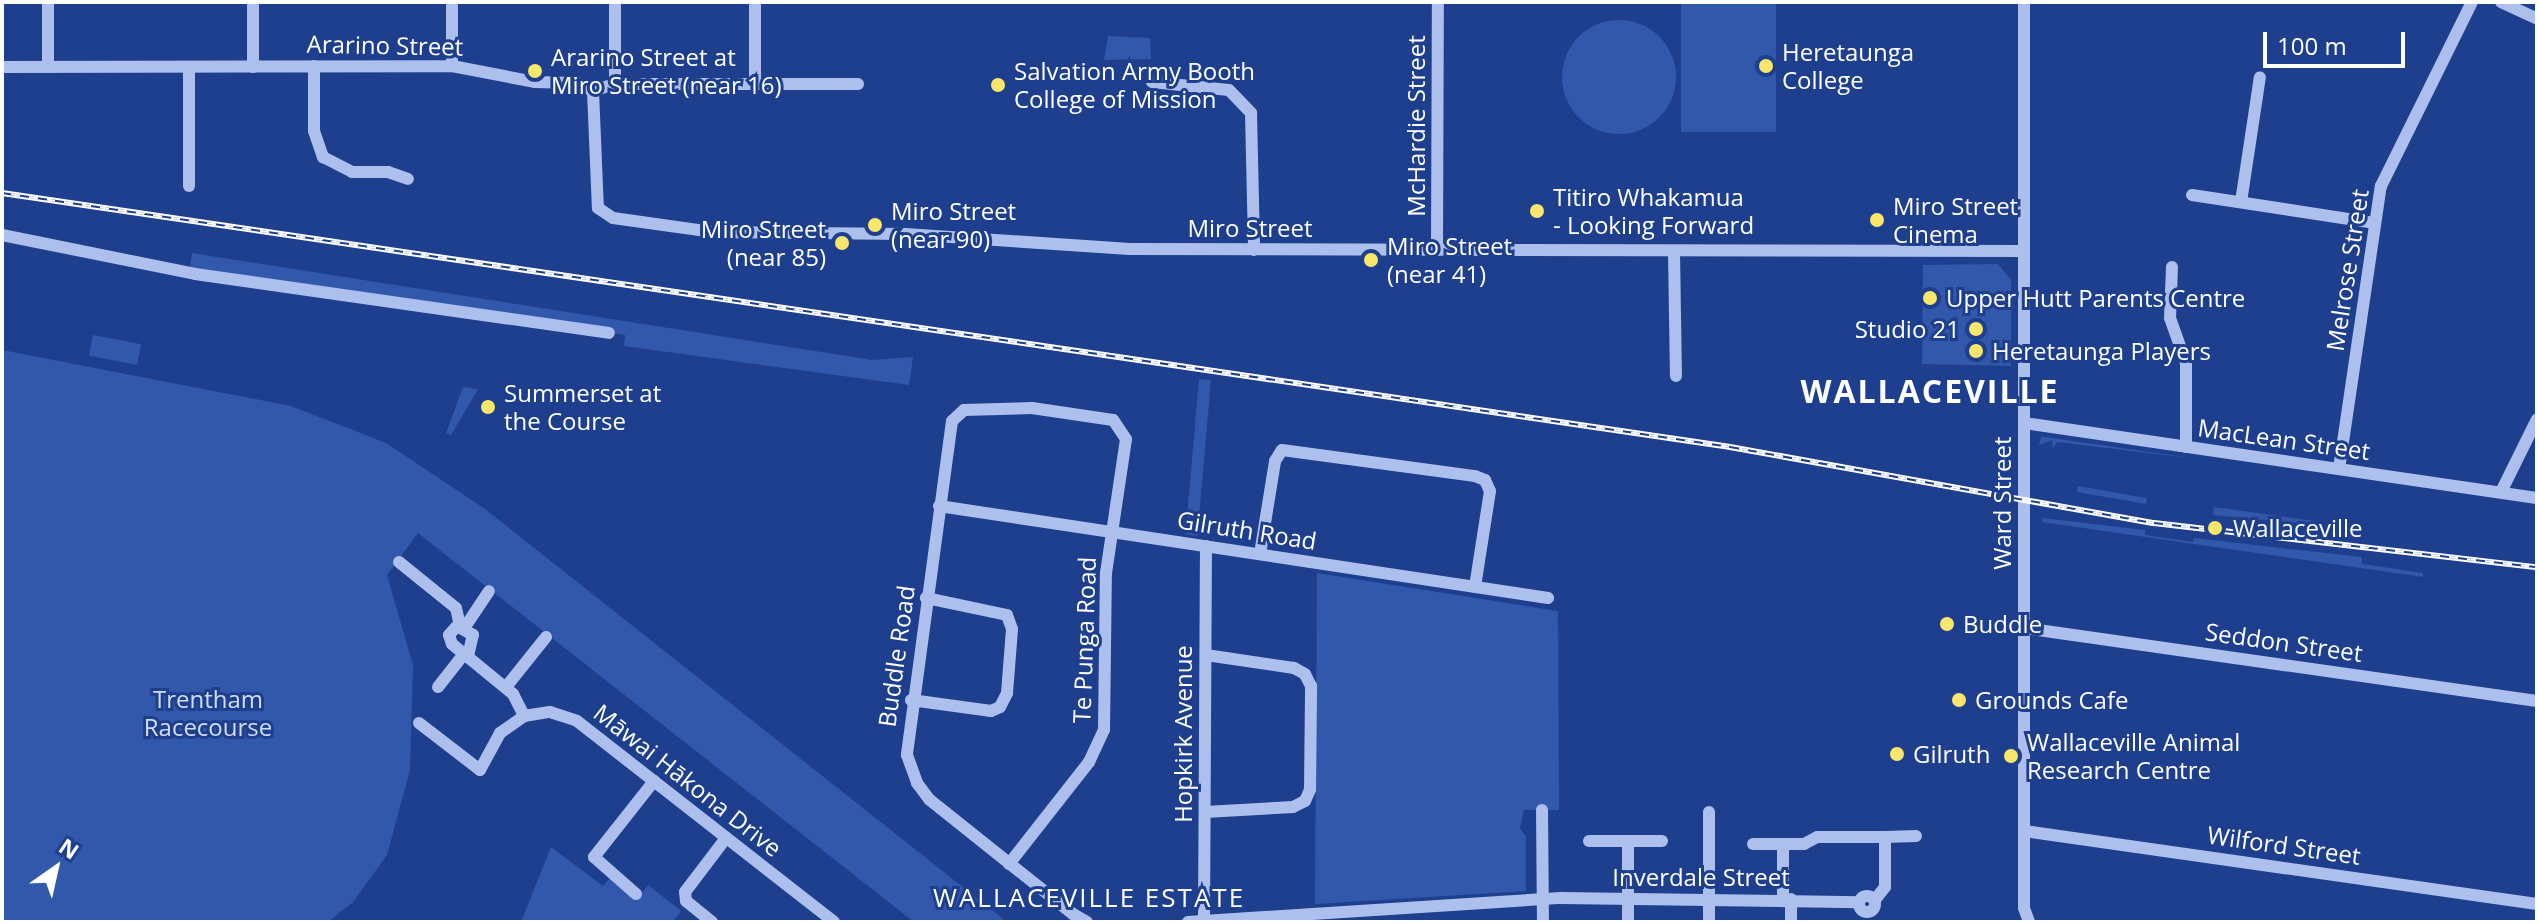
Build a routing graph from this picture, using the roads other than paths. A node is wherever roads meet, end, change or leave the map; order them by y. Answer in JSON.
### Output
{"nodes":[{"id":1,"x":48,"y":2,"type":"edge"},
{"id":2,"x":253,"y":2,"type":"edge"},
{"id":3,"x":452,"y":2,"type":"edge"},
{"id":4,"x":615,"y":2,"type":"edge"},
{"id":5,"x":755,"y":2,"type":"edge"},
{"id":6,"x":1438,"y":2,"type":"edge"},
{"id":7,"x":2024,"y":2,"type":"edge"},
{"id":8,"x":2472,"y":2,"type":"edge"},
{"id":9,"x":2501,"y":2,"type":"edge"},
{"id":10,"x":2537,"y":19,"type":"edge"},
{"id":11,"x":314,"y":66,"type":"junction"},
{"id":12,"x":452,"y":66,"type":"junction"},
{"id":13,"x":2,"y":67,"type":"edge"},
{"id":14,"x":48,"y":67,"type":"junction"},
{"id":15,"x":189,"y":67,"type":"junction"},
{"id":16,"x":253,"y":67,"type":"junction"},
{"id":17,"x":2260,"y":77,"type":"dead end"},
{"id":18,"x":1152,"y":82,"type":"dead end"},
{"id":19,"x":615,"y":84,"type":"junction"},
{"id":20,"x":858,"y":84,"type":"dead end"},
{"id":21,"x":755,"y":85,"type":"junction"},
{"id":22,"x":593,"y":91,"type":"junction"},
{"id":23,"x":408,"y":179,"type":"dead end"},
{"id":24,"x":189,"y":186,"type":"dead end"},
{"id":25,"x":2192,"y":195,"type":"dead end"},
{"id":26,"x":2241,"y":202,"type":"junction"},
{"id":27,"x":2374,"y":223,"type":"junction"},
{"id":28,"x":2,"y":235,"type":"edge"},
{"id":29,"x":1254,"y":250,"type":"junction"},
{"id":30,"x":1437,"y":250,"type":"junction"},
{"id":31,"x":1674,"y":251,"type":"junction"},
{"id":32,"x":2024,"y":251,"type":"junction"},
{"id":33,"x":2172,"y":267,"type":"dead end"},
{"id":34,"x":609,"y":333,"type":"dead end"},
{"id":35,"x":1676,"y":376,"type":"dead end"},
{"id":36,"x":2537,"y":419,"type":"edge"},
{"id":37,"x":2024,"y":423,"type":"junction"},
{"id":38,"x":2186,"y":447,"type":"junction"},
{"id":39,"x":2339,"y":469,"type":"junction"},
{"id":40,"x":2501,"y":492,"type":"junction"},
{"id":41,"x":2537,"y":498,"type":"edge"},
{"id":42,"x":939,"y":506,"type":"junction"},
{"id":43,"x":1112,"y":532,"type":"junction"},
{"id":44,"x":1206,"y":546,"type":"junction"},
{"id":45,"x":1260,"y":554,"type":"junction"},
{"id":46,"x":399,"y":562,"type":"dead end"},
{"id":47,"x":1475,"y":587,"type":"junction"},
{"id":48,"x":489,"y":591,"type":"dead end"},
{"id":49,"x":926,"y":598,"type":"junction"},
{"id":50,"x":1540,"y":601,"type":"dead end"},
{"id":51,"x":462,"y":626,"type":"junction"},
{"id":52,"x":2024,"y":628,"type":"junction"},
{"id":53,"x":546,"y":637,"type":"dead end"},
{"id":54,"x":466,"y":655,"type":"junction"},
{"id":55,"x":1206,"y":655,"type":"junction"},
{"id":56,"x":438,"y":687,"type":"dead end"},
{"id":57,"x":506,"y":687,"type":"junction"},
{"id":58,"x":911,"y":700,"type":"junction"},
{"id":59,"x":2537,"y":701,"type":"edge"},
{"id":60,"x":524,"y":716,"type":"junction"},
{"id":61,"x":419,"y":723,"type":"dead end"},
{"id":62,"x":654,"y":781,"type":"junction"},
{"id":63,"x":1542,"y":810,"type":"dead end"},
{"id":64,"x":1205,"y":812,"type":"junction"},
{"id":65,"x":1709,"y":812,"type":"dead end"},
{"id":66,"x":2024,"y":831,"type":"junction"},
{"id":67,"x":1916,"y":836,"type":"dead end"},
{"id":68,"x":1885,"y":837,"type":"junction"},
{"id":69,"x":726,"y":838,"type":"junction"},
{"id":70,"x":1589,"y":841,"type":"dead end"},
{"id":71,"x":1628,"y":841,"type":"junction"},
{"id":72,"x":1662,"y":841,"type":"dead end"},
{"id":73,"x":1753,"y":844,"type":"dead end"},
{"id":74,"x":1783,"y":844,"type":"junction"},
{"id":75,"x":1009,"y":864,"type":"junction"},
{"id":76,"x":636,"y":894,"type":"dead end"},
{"id":77,"x":1628,"y":899,"type":"junction"},
{"id":78,"x":1709,"y":899,"type":"junction"},
{"id":79,"x":1787,"y":899,"type":"junction"},
{"id":80,"x":1542,"y":900,"type":"junction"},
{"id":81,"x":2537,"y":904,"type":"edge"},
{"id":82,"x":1431,"y":907,"type":"junction"},
{"id":83,"x":2024,"y":908,"type":"junction"},
{"id":84,"x":1864,"y":912,"type":"edge"},
{"id":85,"x":1312,"y":918,"type":"edge"},
{"id":86,"x":712,"y":922,"type":"edge"},
{"id":87,"x":834,"y":922,"type":"edge"},
{"id":88,"x":1087,"y":922,"type":"edge"},
{"id":89,"x":1188,"y":922,"type":"edge"},
{"id":90,"x":1204,"y":922,"type":"edge"},
{"id":91,"x":1432,"y":922,"type":"edge"},
{"id":92,"x":1543,"y":922,"type":"edge"},
{"id":93,"x":1628,"y":922,"type":"edge"},
{"id":94,"x":1709,"y":922,"type":"edge"},
{"id":95,"x":1791,"y":922,"type":"edge"},
{"id":96,"x":2018,"y":922,"type":"edge"},
{"id":97,"x":2029,"y":922,"type":"edge"}],
"edges":[{"from":1,"to":14,"type":"street"},
{"from":2,"to":16,"type":"street"},
{"from":3,"to":12,"type":"street"},
{"from":4,"to":19,"type":"street"},
{"from":5,"to":21,"type":"street"},
{"from":6,"to":30,"type":"street","name":"McHardie Street"},
{"from":7,"to":32,"type":"street","name":"Ward Street"},
{"from":8,"to":27,"type":"street","name":"Melrose Street"},
{"from":9,"to":10,"type":"street"},
{"from":11,"to":12,"type":"street","name":"Ararino Street"},
{"from":11,"to":16,"type":"street","name":"Ararino Street"},
{"from":11,"to":23,"type":"street"},
{"from":12,"to":22,"type":"street","name":"Ararino Street"},
{"from":13,"to":14,"type":"street","name":"Ararino Street"},
{"from":14,"to":15,"type":"street","name":"Ararino Street"},
{"from":15,"to":16,"type":"street","name":"Ararino Street"},
{"from":15,"to":24,"type":"street"},
{"from":17,"to":26,"type":"street"},
{"from":18,"to":29,"type":"street"},
{"from":19,"to":21,"type":"street"},
{"from":19,"to":22,"type":"street"},
{"from":20,"to":21,"type":"street"},
{"from":22,"to":29,"type":"street","name":"Miro Street"},
{"from":25,"to":26,"type":"street"},
{"from":26,"to":27,"type":"street"},
{"from":27,"to":39,"type":"street","name":"Melrose Street"},
{"from":28,"to":34,"type":"street"},
{"from":29,"to":30,"type":"street","name":"Miro Street"},
{"from":30,"to":31,"type":"street","name":"Miro Street"},
{"from":31,"to":32,"type":"street","name":"Miro Street"},
{"from":31,"to":35,"type":"street"},
{"from":32,"to":37,"type":"street","name":"Ward Street"},
{"from":33,"to":38,"type":"street"},
{"from":36,"to":40,"type":"street"},
{"from":37,"to":38,"type":"street","name":"MacLean Street"},
{"from":37,"to":52,"type":"street","name":"Ward Street"},
{"from":38,"to":39,"type":"street","name":"MacLean Street"},
{"from":39,"to":40,"type":"street","name":"MacLean Street"},
{"from":40,"to":41,"type":"street","name":"MacLean Street"},
{"from":42,"to":43,"type":"street","name":"Gilruth Road"},
{"from":42,"to":43,"type":"street","name":"Buddle Road"},
{"from":42,"to":49,"type":"street","name":"Buddle Road"},
{"from":43,"to":44,"type":"street","name":"Gilruth Road"},
{"from":43,"to":75,"type":"street","name":"Te Punga Road"},
{"from":44,"to":45,"type":"street","name":"Gilruth Road"},
{"from":44,"to":55,"type":"street","name":"Hopkirk Avenue"},
{"from":45,"to":47,"type":"street","name":"Gilruth Road"},
{"from":45,"to":47,"type":"street"},
{"from":46,"to":51,"type":"street"},
{"from":47,"to":50,"type":"street","name":"Gilruth Road"},
{"from":48,"to":51,"type":"street"},
{"from":49,"to":58,"type":"street","name":"Buddle Road"},
{"from":49,"to":58,"type":"street"},
{"from":51,"to":54,"type":"street"},
{"from":51,"to":54,"type":"street"},
{"from":52,"to":59,"type":"street","name":"Seddon Street"},
{"from":52,"to":66,"type":"street","name":"Ward Street"},
{"from":53,"to":57,"type":"street"},
{"from":54,"to":56,"type":"street"},
{"from":54,"to":57,"type":"street"},
{"from":55,"to":64,"type":"street","name":"Hopkirk Avenue"},
{"from":55,"to":64,"type":"street"},
{"from":57,"to":60,"type":"street"},
{"from":58,"to":75,"type":"street","name":"Buddle Road"},
{"from":60,"to":61,"type":"street"},
{"from":60,"to":62,"type":"street","name":"Māwai Hākona Drive"},
{"from":62,"to":69,"type":"street","name":"Māwai Hākona Drive"},
{"from":62,"to":76,"type":"street"},
{"from":63,"to":80,"type":"street"},
{"from":64,"to":90,"type":"street","name":"Hopkirk Avenue"},
{"from":65,"to":78,"type":"street"},
{"from":66,"to":81,"type":"street","name":"Wilford Street"},
{"from":66,"to":83,"type":"street","name":"Ward Street"},
{"from":67,"to":68,"type":"street"},
{"from":68,"to":74,"type":"street"},
{"from":68,"to":84,"type":"street","name":"Inverdale Street"},
{"from":69,"to":86,"type":"street"},
{"from":69,"to":87,"type":"street","name":"Māwai Hākona Drive"},
{"from":70,"to":71,"type":"street"},
{"from":71,"to":72,"type":"street"},
{"from":71,"to":77,"type":"street"},
{"from":73,"to":74,"type":"street"},
{"from":74,"to":79,"type":"street"},
{"from":75,"to":88,"type":"street","name":"Buddle Road"},
{"from":77,"to":78,"type":"street","name":"Inverdale Street"},
{"from":77,"to":80,"type":"street","name":"Inverdale Street"},
{"from":77,"to":93,"type":"street"},
{"from":78,"to":79,"type":"street","name":"Inverdale Street"},
{"from":78,"to":94,"type":"street"},
{"from":79,"to":84,"type":"street","name":"Inverdale Street"},
{"from":79,"to":95,"type":"street"},
{"from":80,"to":82,"type":"street"},
{"from":80,"to":92,"type":"street"},
{"from":82,"to":85,"type":"street"},
{"from":82,"to":91,"type":"street"},
{"from":83,"to":96,"type":"street","name":"Ward Street"},
{"from":83,"to":97,"type":"street","name":"Ward Street"},
{"from":85,"to":90,"type":"street"},
{"from":89,"to":90,"type":"street"}]}
